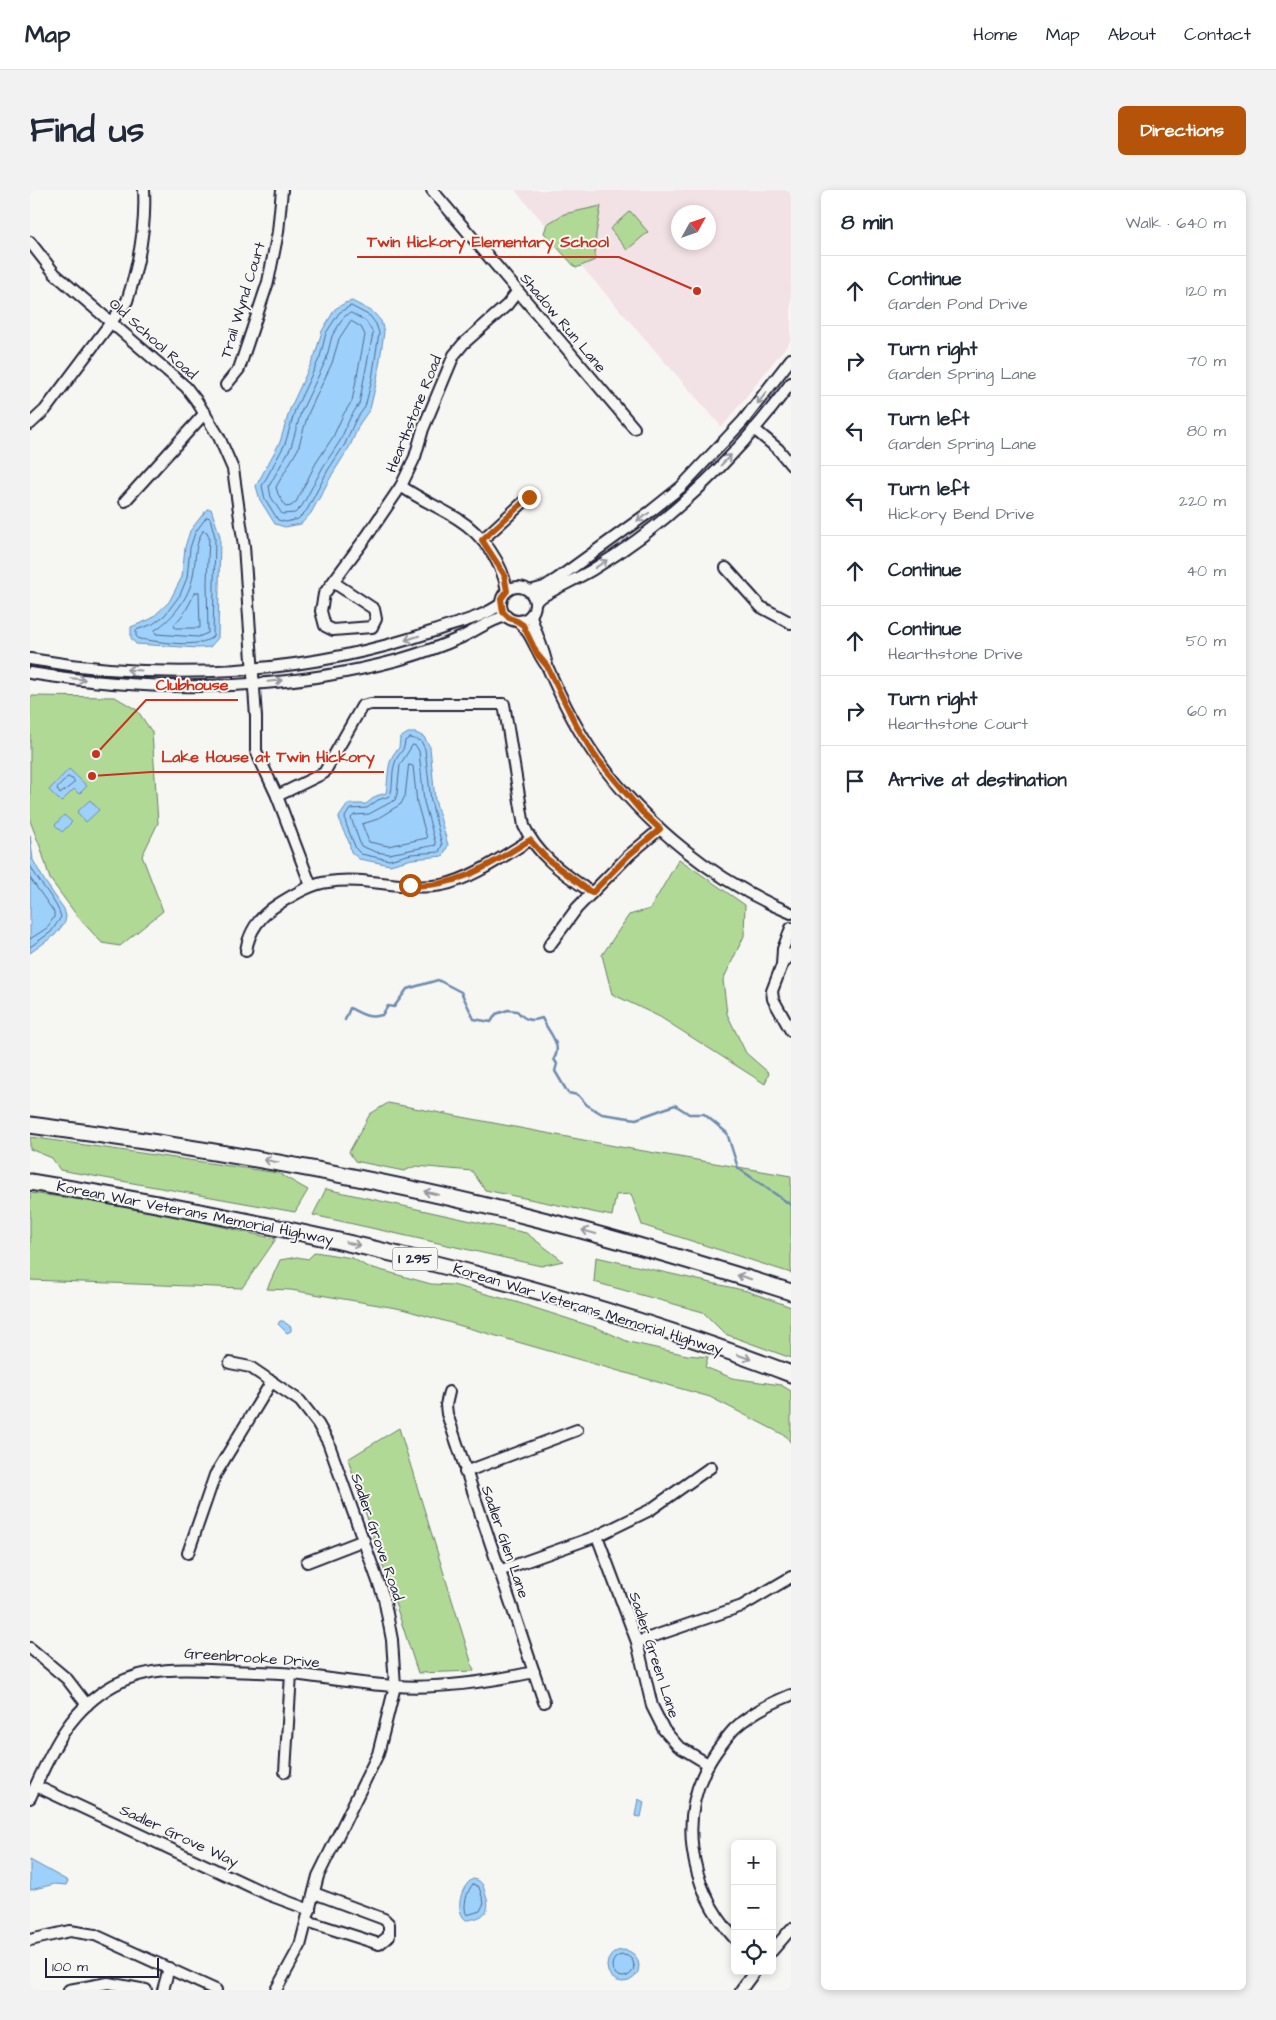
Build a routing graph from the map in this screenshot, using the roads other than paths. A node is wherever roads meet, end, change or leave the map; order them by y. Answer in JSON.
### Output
{"nodes":[{"id":1,"x":144,"y":190,"type":"edge"},
{"id":2,"x":282,"y":190,"type":"edge"},
{"id":3,"x":432,"y":190,"type":"edge"},
{"id":4,"x":31,"y":248,"type":"edge"},
{"id":5,"x":517,"y":292,"type":"junction"},
{"id":6,"x":113,"y":322,"type":"junction"},
{"id":7,"x":791,"y":359,"type":"edge"},
{"id":8,"x":791,"y":383,"type":"edge"},
{"id":9,"x":226,"y":385,"type":"dead end"},
{"id":10,"x":205,"y":413,"type":"junction"},
{"id":11,"x":30,"y":424,"type":"edge"},
{"id":12,"x":634,"y":428,"type":"dead end"},
{"id":13,"x":754,"y":429,"type":"junction"},
{"id":14,"x":791,"y":464,"type":"edge"},
{"id":15,"x":401,"y":486,"type":"junction"},
{"id":16,"x":529,"y":497,"type":"dead end"},
{"id":17,"x":125,"y":501,"type":"dead end"},
{"id":18,"x":482,"y":540,"type":"junction"},
{"id":19,"x":726,"y":568,"type":"dead end"},
{"id":20,"x":333,"y":582,"type":"junction"},
{"id":21,"x":511,"y":589,"type":"junction"},
{"id":22,"x":532,"y":596,"type":"junction"},
{"id":23,"x":501,"y":604,"type":"junction"},
{"id":24,"x":531,"y":615,"type":"junction"},
{"id":25,"x":506,"y":616,"type":"junction"},
{"id":26,"x":517,"y":621,"type":"junction"},
{"id":27,"x":791,"y":623,"type":"edge"},
{"id":28,"x":30,"y":659,"type":"edge"},
{"id":29,"x":547,"y":666,"type":"junction"},
{"id":30,"x":253,"y":669,"type":"junction"},
{"id":31,"x":30,"y":673,"type":"edge"},
{"id":32,"x":254,"y":683,"type":"junction"},
{"id":33,"x":277,"y":796,"type":"junction"},
{"id":34,"x":660,"y":829,"type":"junction"},
{"id":35,"x":530,"y":840,"type":"junction"},
{"id":36,"x":311,"y":886,"type":"junction"},
{"id":37,"x":592,"y":893,"type":"junction"},
{"id":38,"x":791,"y":913,"type":"edge"},
{"id":39,"x":791,"y":928,"type":"edge"},
{"id":40,"x":549,"y":946,"type":"dead end"},
{"id":41,"x":246,"y":951,"type":"dead end"},
{"id":42,"x":791,"y":954,"type":"edge"},
{"id":43,"x":782,"y":966,"type":"junction"},
{"id":44,"x":791,"y":1031,"type":"edge"},
{"id":45,"x":30,"y":1126,"type":"edge"},
{"id":46,"x":30,"y":1182,"type":"edge"},
{"id":47,"x":791,"y":1292,"type":"edge"},
{"id":48,"x":230,"y":1363,"type":"dead end"},
{"id":49,"x":791,"y":1374,"type":"edge"},
{"id":50,"x":272,"y":1381,"type":"junction"},
{"id":51,"x":449,"y":1392,"type":"dead end"},
{"id":52,"x":576,"y":1430,"type":"dead end"},
{"id":53,"x":711,"y":1467,"type":"dead end"},
{"id":54,"x":466,"y":1472,"type":"junction"},
{"id":55,"x":597,"y":1536,"type":"junction"},
{"id":56,"x":364,"y":1540,"type":"junction"},
{"id":57,"x":188,"y":1553,"type":"dead end"},
{"id":58,"x":307,"y":1562,"type":"dead end"},
{"id":59,"x":499,"y":1571,"type":"junction"},
{"id":60,"x":791,"y":1577,"type":"edge"},
{"id":61,"x":637,"y":1642,"type":"junction"},
{"id":62,"x":30,"y":1648,"type":"edge"},
{"id":63,"x":534,"y":1672,"type":"junction"},
{"id":64,"x":291,"y":1674,"type":"junction"},
{"id":65,"x":395,"y":1686,"type":"junction"},
{"id":66,"x":791,"y":1695,"type":"edge"},
{"id":67,"x":544,"y":1702,"type":"dead end"},
{"id":68,"x":87,"y":1705,"type":"junction"},
{"id":69,"x":708,"y":1764,"type":"junction"},
{"id":70,"x":285,"y":1772,"type":"dead end"},
{"id":71,"x":36,"y":1786,"type":"junction"},
{"id":72,"x":30,"y":1798,"type":"edge"},
{"id":73,"x":314,"y":1893,"type":"junction"},
{"id":74,"x":310,"y":1910,"type":"junction"},
{"id":75,"x":307,"y":1921,"type":"junction"},
{"id":76,"x":791,"y":1930,"type":"edge"},
{"id":77,"x":731,"y":1934,"type":"edge"},
{"id":78,"x":30,"y":1940,"type":"edge"},
{"id":79,"x":776,"y":1947,"type":"edge"},
{"id":80,"x":169,"y":1968,"type":"junction"},
{"id":81,"x":752,"y":1975,"type":"edge"},
{"id":82,"x":69,"y":1990,"type":"edge"},
{"id":83,"x":146,"y":1990,"type":"edge"},
{"id":84,"x":163,"y":1990,"type":"edge"},
{"id":85,"x":216,"y":1990,"type":"edge"},
{"id":86,"x":276,"y":1990,"type":"edge"},
{"id":87,"x":742,"y":1990,"type":"edge"}],
"edges":[{"from":1,"to":6,"type":"street"},
{"from":2,"to":9,"type":"street","name":"Trail Wynd Court"},
{"from":3,"to":5,"type":"street","name":"Shadow Run Lane"},
{"from":4,"to":6,"type":"street","name":"Old School Road"},
{"from":5,"to":12,"type":"street","name":"Shadow Run Lane"},
{"from":5,"to":15,"type":"street","name":"Hearthstone Road"},
{"from":6,"to":10,"type":"street","name":"Old School Road"},
{"from":6,"to":11,"type":"street"},
{"from":7,"to":22,"type":"street","one_way":true},
{"from":8,"to":13,"type":"street"},
{"from":10,"to":17,"type":"street"},
{"from":10,"to":30,"type":"street","name":"Old School Road"},
{"from":13,"to":14,"type":"street"},
{"from":22,"to":13,"type":"street","one_way":true},
{"from":15,"to":18,"type":"street"},
{"from":15,"to":20,"type":"street","name":"Hearthstone Road"},
{"from":16,"to":18,"type":"street"},
{"from":18,"to":21,"type":"street"},
{"from":19,"to":27,"type":"street"},
{"from":20,"to":20,"type":"street","name":"Hearthstone Road"},
{"from":21,"to":22,"type":"street"},
{"from":21,"to":23,"type":"street"},
{"from":22,"to":24,"type":"street"},
{"from":23,"to":25,"type":"street"},
{"from":23,"to":30,"type":"street","one_way":true},
{"from":24,"to":26,"type":"street"},
{"from":24,"to":29,"type":"street"},
{"from":25,"to":26,"type":"street"},
{"from":32,"to":25,"type":"street","one_way":true},
{"from":26,"to":29,"type":"street"},
{"from":30,"to":28,"type":"street","one_way":true},
{"from":29,"to":34,"type":"street"},
{"from":30,"to":32,"type":"street","name":"Old School Road"},
{"from":31,"to":32,"type":"street","one_way":true},
{"from":32,"to":33,"type":"street","name":"Old School Road"},
{"from":33,"to":35,"type":"street"},
{"from":33,"to":36,"type":"street","name":"Old School Road"},
{"from":34,"to":37,"type":"street"},
{"from":34,"to":38,"type":"street"},
{"from":35,"to":36,"type":"street"},
{"from":35,"to":37,"type":"street"},
{"from":36,"to":41,"type":"street"},
{"from":37,"to":40,"type":"street"},
{"from":39,"to":43,"type":"street"},
{"from":42,"to":43,"type":"street"},
{"from":43,"to":44,"type":"street"},
{"from":47,"to":45,"type":"highway","one_way":true},
{"from":46,"to":49,"type":"highway","name":"Korean War Veterans Memorial Highway","number":"I 295","one_way":true},
{"from":48,"to":50,"type":"street","name":"Sadler Grove Road"},
{"from":50,"to":56,"type":"street","name":"Sadler Grove Road"},
{"from":50,"to":57,"type":"street"},
{"from":51,"to":54,"type":"street","name":"Sadler Glen Lane"},
{"from":52,"to":54,"type":"street"},
{"from":53,"to":55,"type":"street"},
{"from":54,"to":59,"type":"street","name":"Sadler Glen Lane"},
{"from":55,"to":59,"type":"street"},
{"from":55,"to":61,"type":"street","name":"Sadler Green Lane"},
{"from":56,"to":58,"type":"street"},
{"from":56,"to":65,"type":"street","name":"Sadler Grove Road"},
{"from":59,"to":63,"type":"street","name":"Sadler Glen Lane"},
{"from":60,"to":61,"type":"street"},
{"from":61,"to":69,"type":"street","name":"Sadler Green Lane"},
{"from":62,"to":68,"type":"street"},
{"from":63,"to":65,"type":"street","name":"Greenbrooke Drive"},
{"from":63,"to":67,"type":"street","name":"Sadler Glen Lane"},
{"from":64,"to":65,"type":"street","name":"Greenbrooke Drive"},
{"from":64,"to":68,"type":"street","name":"Greenbrooke Drive"},
{"from":64,"to":70,"type":"street"},
{"from":65,"to":73,"type":"street","name":"Sadler Grove Road"},
{"from":66,"to":69,"type":"street"},
{"from":68,"to":71,"type":"street","name":"Greenbrooke Drive"},
{"from":69,"to":77,"type":"street"},
{"from":71,"to":72,"type":"street","name":"Greenbrooke Drive"},
{"from":71,"to":74,"type":"street","name":"Sadler Grove Way"},
{"from":73,"to":74,"type":"street","name":"Sadler Grove Road"},
{"from":73,"to":75,"type":"street"},
{"from":74,"to":75,"type":"street","name":"Sadler Grove Road"},
{"from":75,"to":86,"type":"street","name":"Sadler Grove Road"},
{"from":76,"to":79,"type":"street"},
{"from":78,"to":80,"type":"street"},
{"from":80,"to":84,"type":"street"},
{"from":80,"to":85,"type":"street"},
{"from":81,"to":87,"type":"street"},
{"from":82,"to":83,"type":"street"}]}
